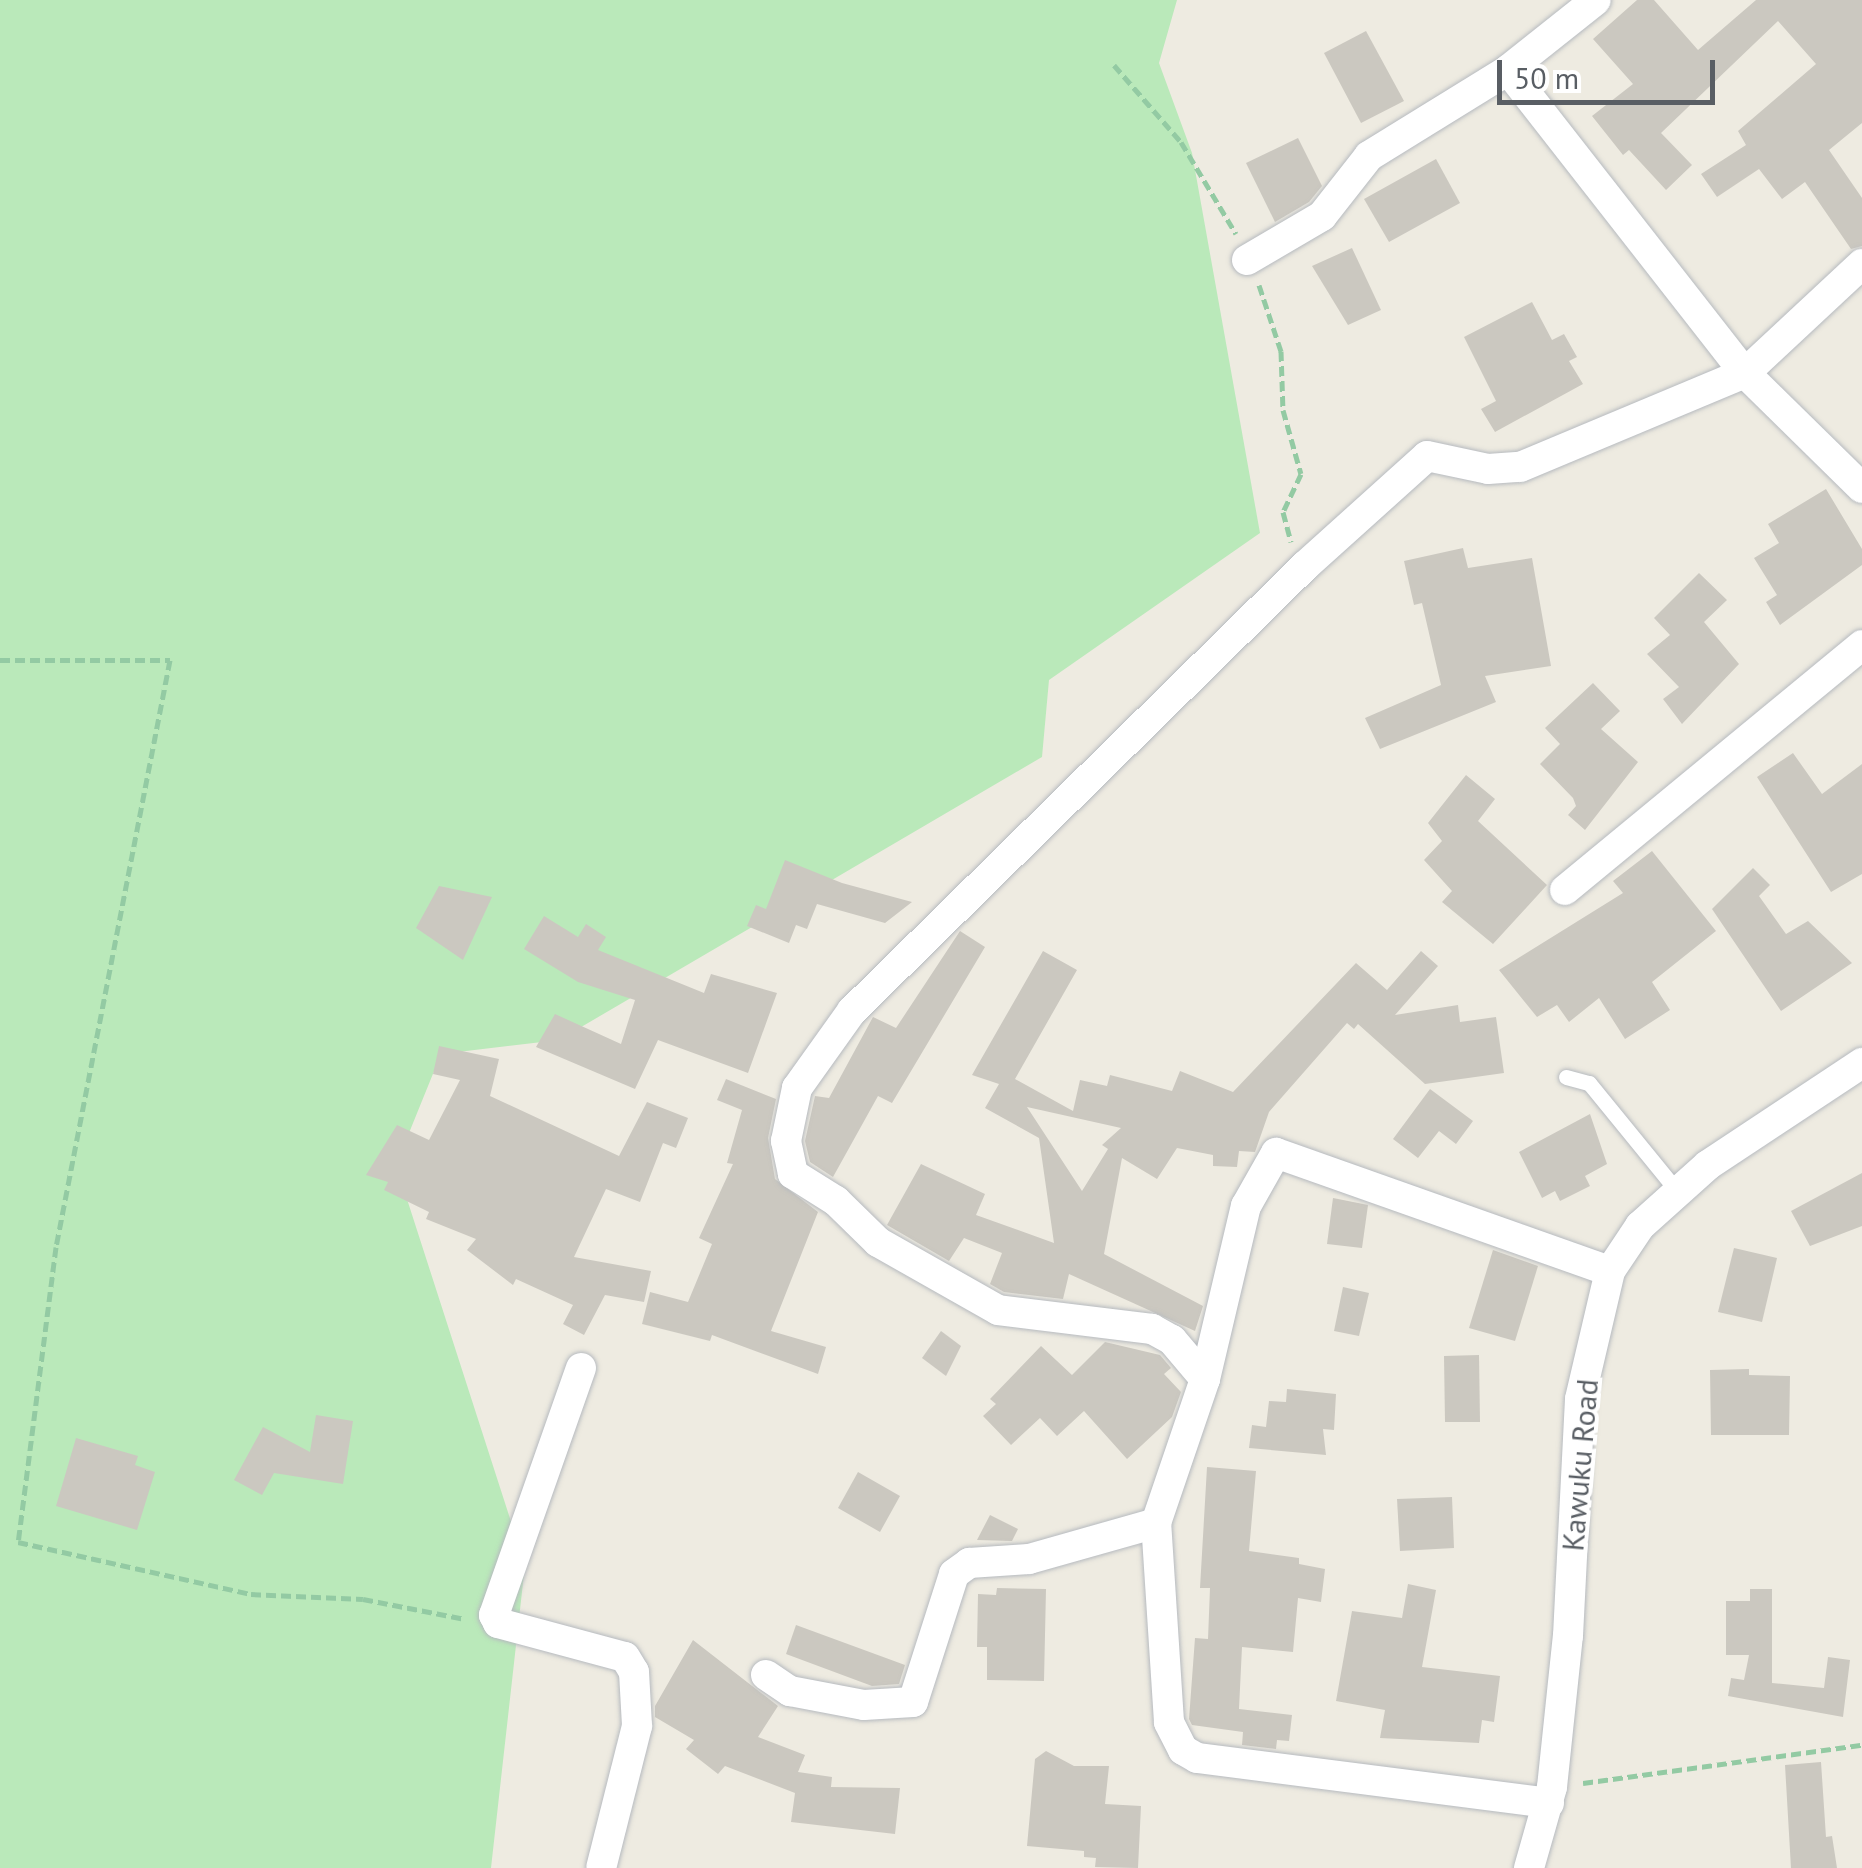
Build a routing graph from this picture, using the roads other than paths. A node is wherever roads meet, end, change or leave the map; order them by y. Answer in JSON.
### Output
{"nodes":[{"id":1,"x":1596,"y":0,"type":"edge"},
{"id":2,"x":1508,"y":70,"type":"junction"},
{"id":3,"x":1247,"y":260,"type":"road end"},
{"id":4,"x":1862,"y":264,"type":"edge"},
{"id":5,"x":1745,"y":373,"type":"junction"},
{"id":6,"x":1862,"y":488,"type":"edge"},
{"id":7,"x":1862,"y":645,"type":"edge"},
{"id":8,"x":1565,"y":890,"type":"dead end"},
{"id":9,"x":1862,"y":1063,"type":"edge"},
{"id":10,"x":1566,"y":1077,"type":"dead end"},
{"id":11,"x":1678,"y":1192,"type":"junction"},
{"id":12,"x":1610,"y":1271,"type":"junction"},
{"id":13,"x":581,"y":1368,"type":"dead end"},
{"id":14,"x":1205,"y":1378,"type":"junction"},
{"id":15,"x":1156,"y":1524,"type":"junction"},
{"id":16,"x":766,"y":1676,"type":"dead end"},
{"id":17,"x":1551,"y":1795,"type":"junction"},
{"id":18,"x":601,"y":1868,"type":"edge"},
{"id":19,"x":1529,"y":1868,"type":"edge"}],
"edges":[{"from":1,"to":2,"type":"street"},
{"from":2,"to":3,"type":"street"},
{"from":2,"to":5,"type":"street"},
{"from":4,"to":5,"type":"street"},
{"from":5,"to":6,"type":"street"},
{"from":5,"to":14,"type":"street"},
{"from":7,"to":8,"type":"street"},
{"from":9,"to":11,"type":"street","name":"Kawuku Road"},
{"from":10,"to":11,"type":"lane"},
{"from":11,"to":12,"type":"street","name":"Kawuku Road"},
{"from":12,"to":14,"type":"street"},
{"from":12,"to":17,"type":"street","name":"Kawuku Road"},
{"from":13,"to":18,"type":"street"},
{"from":14,"to":15,"type":"street"},
{"from":15,"to":16,"type":"street"},
{"from":15,"to":17,"type":"street"},
{"from":17,"to":19,"type":"street","name":"Kawuku Road"}]}
